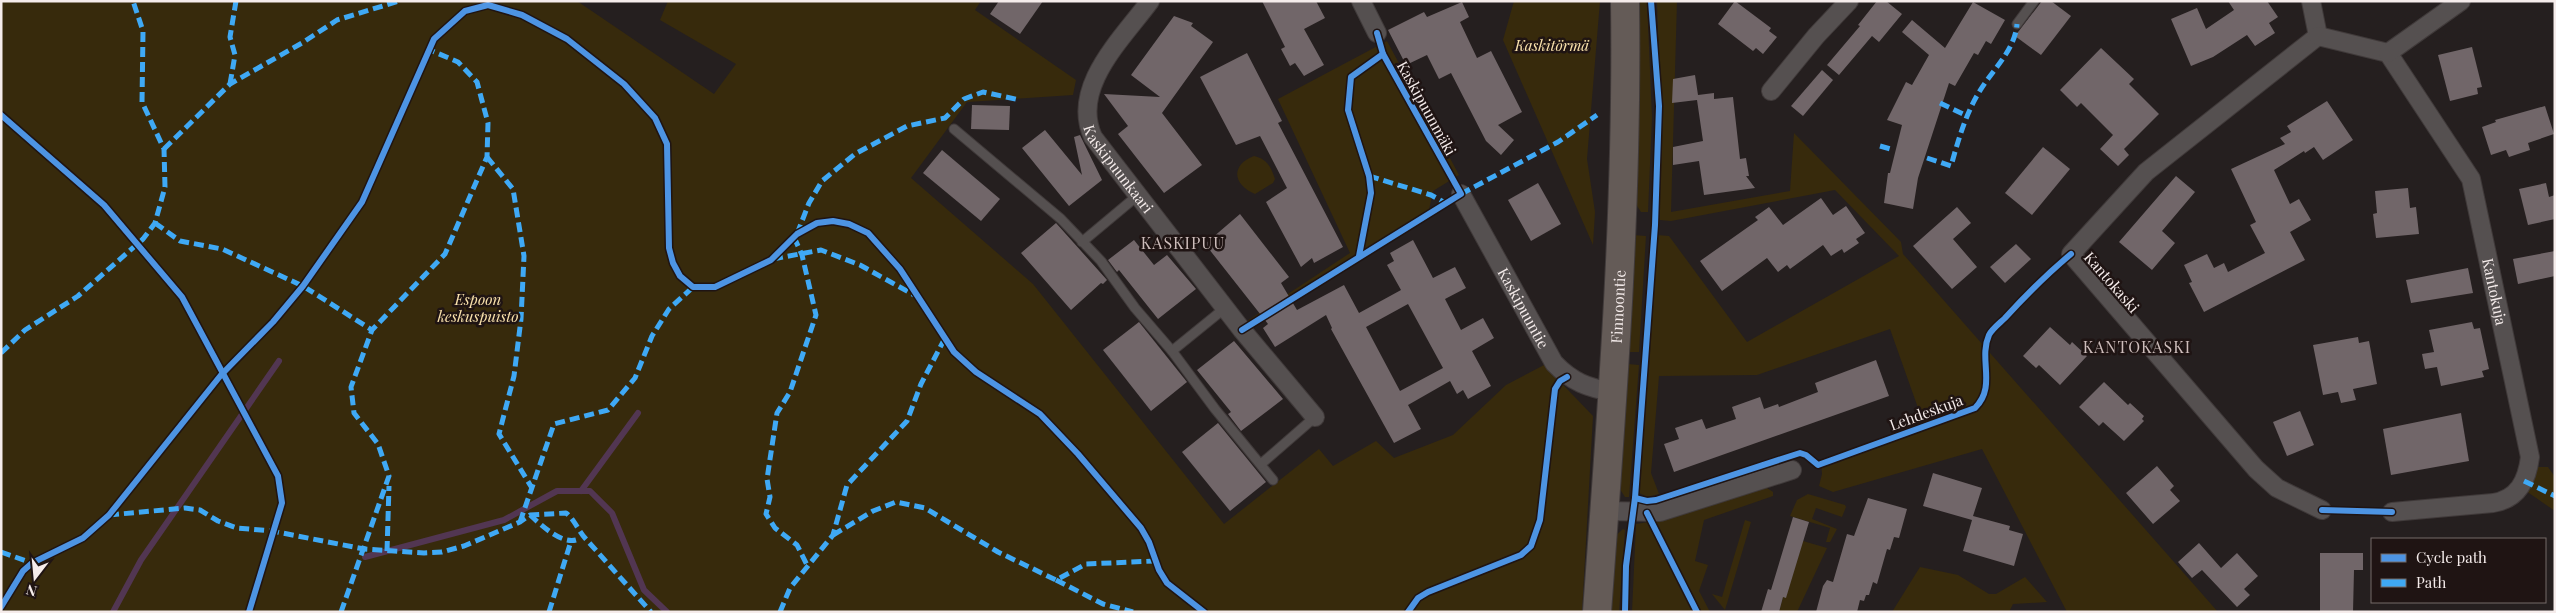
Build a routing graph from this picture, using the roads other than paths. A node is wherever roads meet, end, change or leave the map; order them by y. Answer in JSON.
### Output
{"nodes":[{"id":1,"x":1150,"y":1,"type":"edge"},
{"id":2,"x":1360,"y":1,"type":"edge"},
{"id":3,"x":1625,"y":1,"type":"edge"},
{"id":4,"x":1850,"y":1,"type":"edge"},
{"id":5,"x":2034,"y":1,"type":"edge"},
{"id":6,"x":2311,"y":1,"type":"edge"},
{"id":7,"x":2462,"y":1,"type":"edge"},
{"id":8,"x":2017,"y":24,"type":"dead end"},
{"id":9,"x":1377,"y":33,"type":"dead end"},
{"id":10,"x":2318,"y":36,"type":"junction"},
{"id":11,"x":2388,"y":53,"type":"junction"},
{"id":12,"x":1771,"y":91,"type":"dead end"},
{"id":13,"x":954,"y":128,"type":"dead end"},
{"id":14,"x":1461,"y":194,"type":"dead end"},
{"id":15,"x":1137,"y":196,"type":"junction"},
{"id":16,"x":1082,"y":242,"type":"junction"},
{"id":17,"x":1225,"y":308,"type":"junction"},
{"id":18,"x":1172,"y":351,"type":"junction"},
{"id":19,"x":1613,"y":392,"type":"junction"},
{"id":20,"x":1315,"y":417,"type":"joint"},
{"id":21,"x":1261,"y":464,"type":"junction"},
{"id":22,"x":1792,"y":470,"type":"dead end"},
{"id":23,"x":1273,"y":480,"type":"dead end"},
{"id":24,"x":2322,"y":510,"type":"dead end"},
{"id":25,"x":1604,"y":511,"type":"junction"},
{"id":26,"x":2392,"y":512,"type":"dead end"},
{"id":27,"x":1597,"y":612,"type":"edge"}],
"edges":[{"from":1,"to":15,"type":"street","name":"Kaskipuunkaari"},
{"from":2,"to":9,"type":"street"},
{"from":3,"to":19,"type":"main road","name":"Finnoontie"},
{"from":4,"to":12,"type":"street"},
{"from":5,"to":8,"type":"lane"},
{"from":6,"to":10,"type":"street"},
{"from":7,"to":11,"type":"street"},
{"from":10,"to":11,"type":"street"},
{"from":10,"to":24,"type":"street","name":"Kantokaski"},
{"from":11,"to":26,"type":"street","name":"Kantokuja"},
{"from":13,"to":16,"type":"lane"},
{"from":14,"to":19,"type":"street","name":"Kaskipuuntie"},
{"from":15,"to":16,"type":"lane"},
{"from":15,"to":17,"type":"street","name":"Kaskipuunkaari"},
{"from":16,"to":18,"type":"lane"},
{"from":17,"to":18,"type":"lane"},
{"from":17,"to":20,"type":"street","name":"Kaskipuunkaari"},
{"from":18,"to":21,"type":"lane"},
{"from":19,"to":25,"type":"main road","name":"Finnoontie"},
{"from":20,"to":21,"type":"lane"},
{"from":21,"to":23,"type":"lane"},
{"from":22,"to":25,"type":"street"},
{"from":25,"to":27,"type":"main road","name":"Finnoontie"}]}
